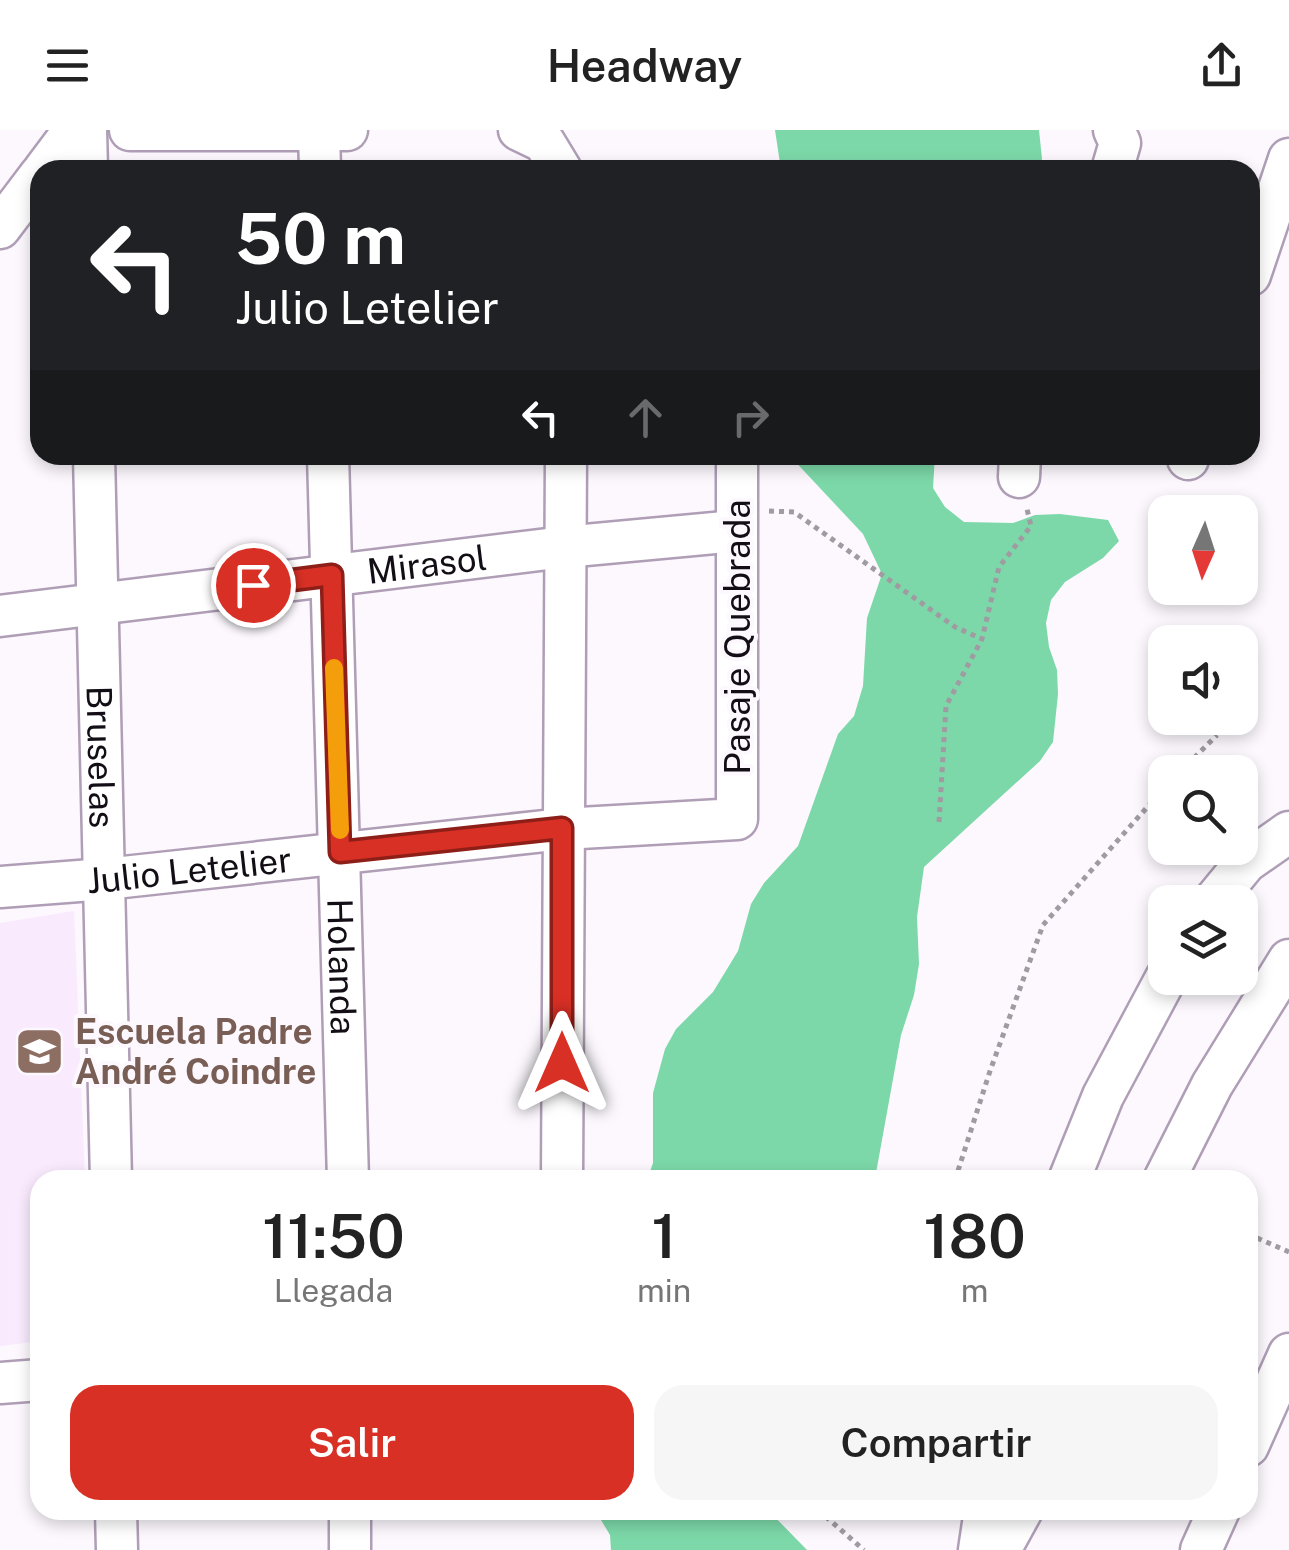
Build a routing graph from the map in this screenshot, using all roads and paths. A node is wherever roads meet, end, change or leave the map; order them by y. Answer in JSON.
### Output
{"nodes":[{"id":1,"x":74,"y":130,"type":"edge"},
{"id":2,"x":86,"y":130,"type":"edge"},
{"id":3,"x":130,"y":130,"type":"edge"},
{"id":4,"x":347,"y":130,"type":"edge"},
{"id":5,"x":519,"y":130,"type":"edge"},
{"id":6,"x":1114,"y":130,"type":"edge"},
{"id":7,"x":319,"y":131,"type":"edge"},
{"id":8,"x":1289,"y":159,"type":"edge"},
{"id":9,"x":52,"y":160,"type":"edge"},
{"id":10,"x":87,"y":160,"type":"edge"},
{"id":11,"x":320,"y":160,"type":"edge"},
{"id":12,"x":556,"y":160,"type":"edge"},
{"id":13,"x":1115,"y":160,"type":"edge"},
{"id":14,"x":30,"y":189,"type":"edge"},
{"id":15,"x":0,"y":228,"type":"edge"},
{"id":16,"x":1260,"y":245,"type":"edge"},
{"id":17,"x":94,"y":465,"type":"edge"},
{"id":18,"x":328,"y":465,"type":"edge"},
{"id":19,"x":566,"y":465,"type":"edge"},
{"id":20,"x":737,"y":465,"type":"edge"},
{"id":21,"x":1020,"y":466,"type":"edge"},
{"id":22,"x":736,"y":520,"type":"junction"},
{"id":23,"x":564,"y":547,"type":"junction"},
{"id":24,"x":332,"y":575,"type":"junction"},
{"id":25,"x":97,"y":605,"type":"junction"},
{"id":26,"x":0,"y":616,"type":"edge"},
{"id":27,"x":982,"y":639,"type":"junction"},
{"id":28,"x":1218,"y":735,"type":"dead end"},
{"id":29,"x":1197,"y":755,"type":"edge"},
{"id":30,"x":1148,"y":807,"type":"edge"},
{"id":31,"x":737,"y":819,"type":"joint"},
{"id":32,"x":939,"y":822,"type":"dead end"},
{"id":33,"x":562,"y":828,"type":"junction"},
{"id":34,"x":1289,"y":832,"type":"edge"},
{"id":35,"x":340,"y":852,"type":"junction"},
{"id":36,"x":105,"y":879,"type":"junction"},
{"id":37,"x":1227,"y":885,"type":"edge"},
{"id":38,"x":0,"y":886,"type":"edge"},
{"id":39,"x":1289,"y":960,"type":"edge"},
{"id":40,"x":1157,"y":995,"type":"edge"},
{"id":41,"x":110,"y":1170,"type":"edge"},
{"id":42,"x":348,"y":1170,"type":"edge"},
{"id":43,"x":562,"y":1170,"type":"edge"},
{"id":44,"x":958,"y":1170,"type":"edge"},
{"id":45,"x":1074,"y":1170,"type":"edge"},
{"id":46,"x":1169,"y":1170,"type":"edge"},
{"id":47,"x":1258,"y":1238,"type":"edge"},
{"id":48,"x":1289,"y":1252,"type":"edge"},
{"id":49,"x":1285,"y":1371,"type":"edge"},
{"id":50,"x":30,"y":1381,"type":"edge"},
{"id":51,"x":0,"y":1383,"type":"edge"},
{"id":52,"x":1258,"y":1426,"type":"edge"},
{"id":53,"x":116,"y":1520,"type":"edge"},
{"id":54,"x":350,"y":1520,"type":"edge"},
{"id":55,"x":830,"y":1520,"type":"edge"},
{"id":56,"x":984,"y":1520,"type":"edge"},
{"id":57,"x":1016,"y":1520,"type":"edge"},
{"id":58,"x":1214,"y":1520,"type":"edge"},
{"id":59,"x":117,"y":1550,"type":"edge"},
{"id":60,"x":350,"y":1550,"type":"edge"},
{"id":61,"x":864,"y":1550,"type":"edge"},
{"id":62,"x":979,"y":1550,"type":"edge"},
{"id":63,"x":1000,"y":1550,"type":"edge"},
{"id":64,"x":1201,"y":1550,"type":"edge"}],
"edges":[{"from":1,"to":9,"type":"street"},
{"from":2,"to":10,"type":"street"},
{"from":3,"to":7,"type":"street"},
{"from":4,"to":7,"type":"street"},
{"from":5,"to":12,"type":"street"},
{"from":6,"to":13,"type":"street"},
{"from":7,"to":11,"type":"street"},
{"from":8,"to":16,"type":"street"},
{"from":14,"to":15,"type":"street"},
{"from":17,"to":25,"type":"street","name":"Bruselas"},
{"from":18,"to":24,"type":"street","name":"Holanda"},
{"from":19,"to":23,"type":"street"},
{"from":20,"to":22,"type":"street","name":"Pasaje Quebrada"},
{"from":21,"to":27,"type":"path"},
{"from":22,"to":23,"type":"street","name":"Mirasol"},
{"from":22,"to":27,"type":"path"},
{"from":22,"to":31,"type":"street","name":"Pasaje Quebrada"},
{"from":23,"to":24,"type":"street","name":"Mirasol"},
{"from":23,"to":33,"type":"street"},
{"from":24,"to":25,"type":"street","name":"Mirasol"},
{"from":24,"to":35,"type":"street","name":"Holanda"},
{"from":25,"to":26,"type":"street","name":"Mirasol"},
{"from":25,"to":36,"type":"street","name":"Bruselas"},
{"from":27,"to":32,"type":"path"},
{"from":28,"to":29,"type":"path"},
{"from":30,"to":44,"type":"path"},
{"from":31,"to":33,"type":"street","name":"Julio Letelier"},
{"from":33,"to":35,"type":"street","name":"Julio Letelier"},
{"from":33,"to":43,"type":"street"},
{"from":34,"to":37,"type":"street"},
{"from":35,"to":36,"type":"street","name":"Julio Letelier"},
{"from":35,"to":42,"type":"street","name":"Holanda"},
{"from":36,"to":38,"type":"street","name":"Julio Letelier"},
{"from":36,"to":41,"type":"street","name":"Bruselas"},
{"from":39,"to":46,"type":"street"},
{"from":40,"to":45,"type":"street"},
{"from":47,"to":48,"type":"path"},
{"from":49,"to":52,"type":"street"},
{"from":50,"to":51,"type":"street"},
{"from":53,"to":59,"type":"street"},
{"from":54,"to":60,"type":"street"},
{"from":55,"to":61,"type":"path"},
{"from":56,"to":62,"type":"street"},
{"from":57,"to":63,"type":"street"},
{"from":58,"to":64,"type":"street"}]}
